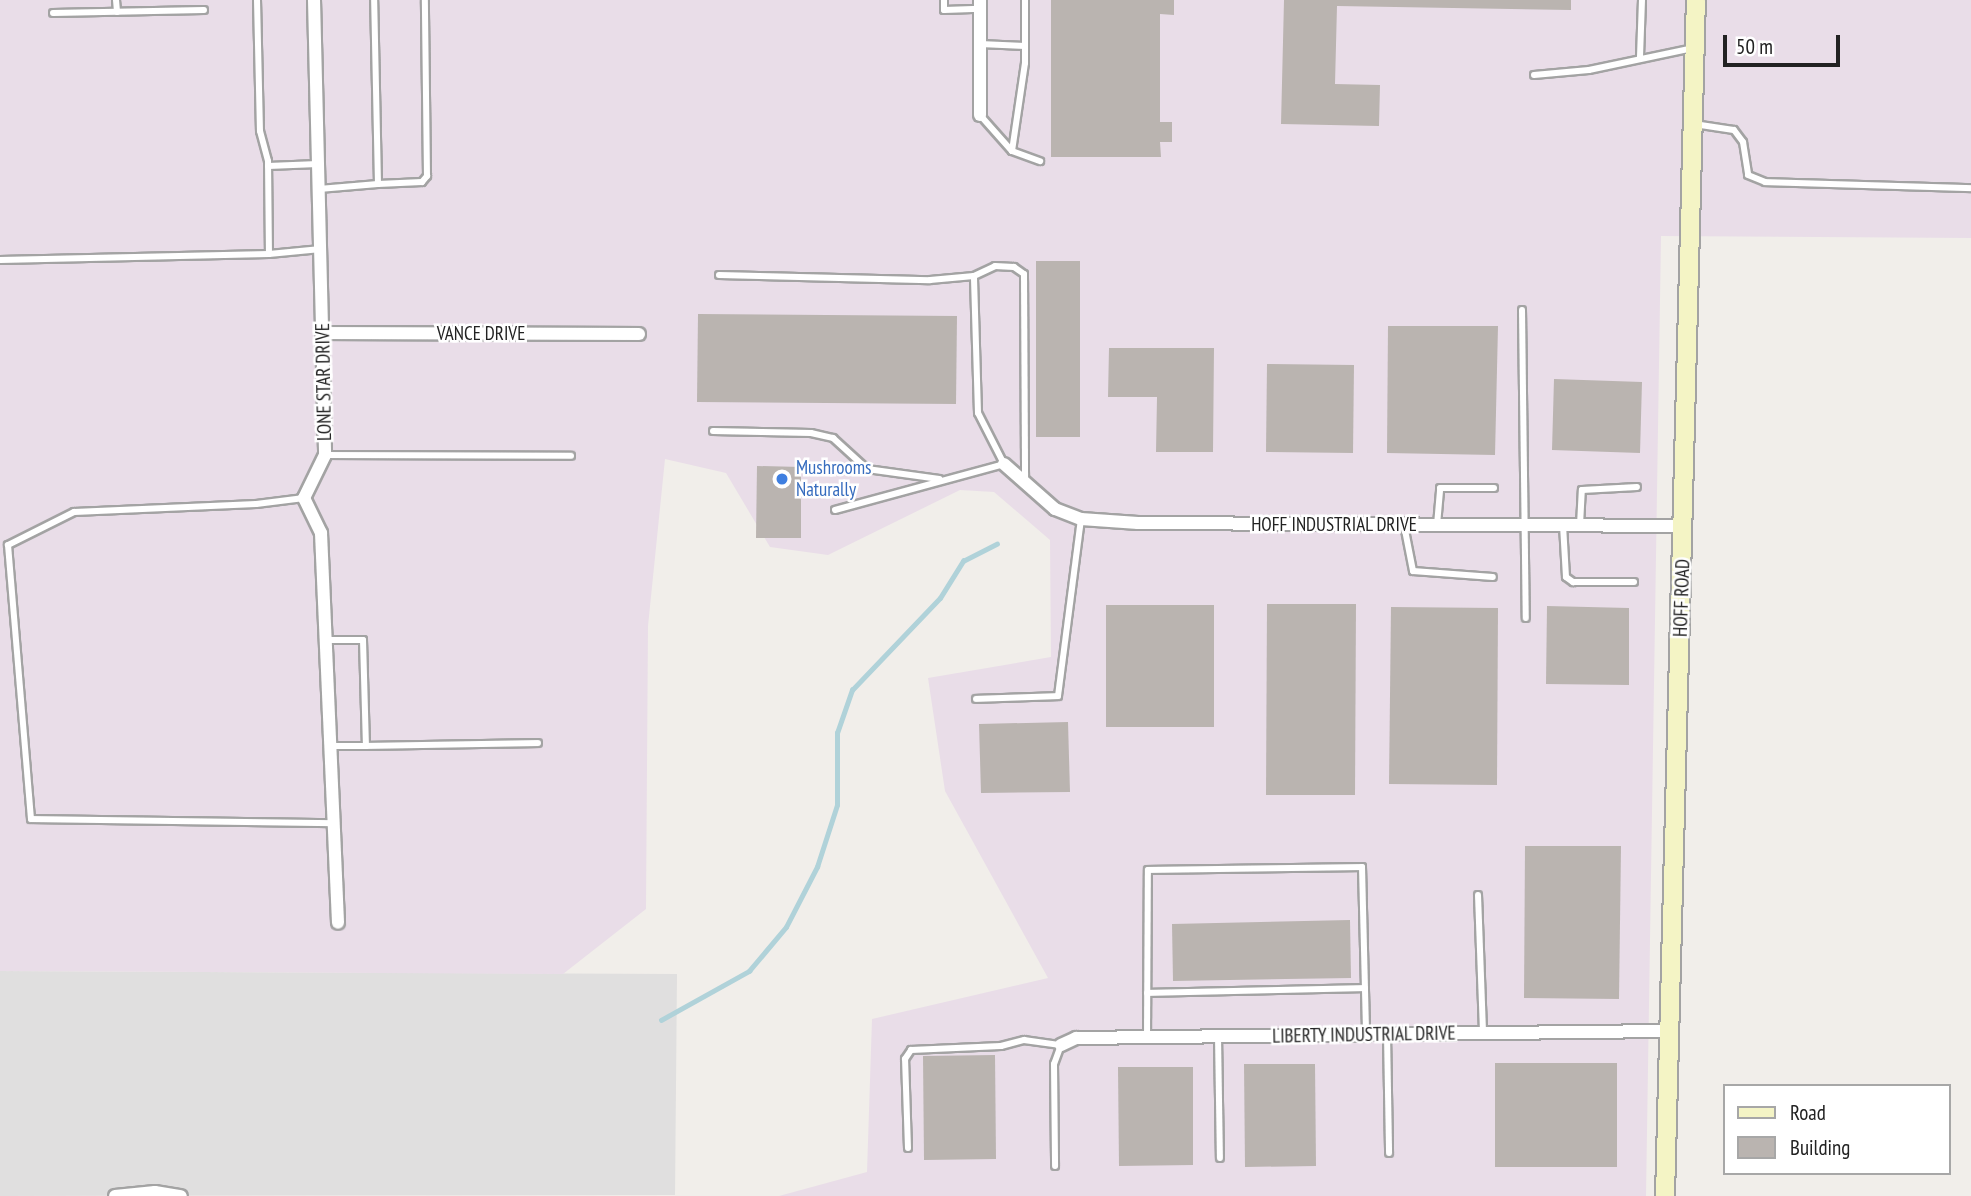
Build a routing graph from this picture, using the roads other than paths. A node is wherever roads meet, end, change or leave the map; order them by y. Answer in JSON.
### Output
{"nodes":[{"id":1,"x":116,"y":0,"type":"edge"},
{"id":2,"x":257,"y":0,"type":"edge"},
{"id":3,"x":314,"y":0,"type":"edge"},
{"id":4,"x":374,"y":0,"type":"edge"},
{"id":5,"x":425,"y":0,"type":"edge"},
{"id":6,"x":944,"y":0,"type":"edge"},
{"id":7,"x":1026,"y":0,"type":"edge"},
{"id":8,"x":1642,"y":0,"type":"edge"},
{"id":9,"x":1696,"y":0,"type":"edge"},
{"id":10,"x":980,"y":5,"type":"edge"},
{"id":11,"x":204,"y":9,"type":"dead end"},
{"id":12,"x":117,"y":12,"type":"junction"},
{"id":13,"x":54,"y":13,"type":"dead end"},
{"id":14,"x":980,"y":44,"type":"junction"},
{"id":15,"x":1025,"y":46,"type":"junction"},
{"id":16,"x":1695,"y":47,"type":"junction"},
{"id":17,"x":1640,"y":57,"type":"junction"},
{"id":18,"x":1534,"y":75,"type":"dead end"},
{"id":19,"x":980,"y":115,"type":"joint"},
{"id":20,"x":1693,"y":124,"type":"junction"},
{"id":21,"x":1013,"y":151,"type":"junction"},
{"id":22,"x":1040,"y":161,"type":"dead end"},
{"id":23,"x":318,"y":164,"type":"junction"},
{"id":24,"x":268,"y":166,"type":"junction"},
{"id":25,"x":378,"y":184,"type":"junction"},
{"id":26,"x":1971,"y":188,"type":"edge"},
{"id":27,"x":319,"y":189,"type":"junction"},
{"id":28,"x":321,"y":248,"type":"junction"},
{"id":29,"x":269,"y":254,"type":"junction"},
{"id":30,"x":0,"y":260,"type":"edge"},
{"id":31,"x":719,"y":275,"type":"dead end"},
{"id":32,"x":974,"y":276,"type":"junction"},
{"id":33,"x":1522,"y":310,"type":"dead end"},
{"id":34,"x":323,"y":333,"type":"junction"},
{"id":35,"x":639,"y":334,"type":"dead end"},
{"id":36,"x":713,"y":431,"type":"dead end"},
{"id":37,"x":326,"y":455,"type":"junction"},
{"id":38,"x":571,"y":456,"type":"dead end"},
{"id":39,"x":1004,"y":464,"type":"junction"},
{"id":40,"x":945,"y":480,"type":"junction"},
{"id":41,"x":1025,"y":485,"type":"junction"},
{"id":42,"x":1637,"y":486,"type":"dead end"},
{"id":43,"x":1494,"y":488,"type":"dead end"},
{"id":44,"x":304,"y":498,"type":"junction"},
{"id":45,"x":835,"y":510,"type":"dead end"},
{"id":46,"x":1081,"y":519,"type":"junction"},
{"id":47,"x":1404,"y":525,"type":"junction"},
{"id":48,"x":1437,"y":525,"type":"junction"},
{"id":49,"x":1522,"y":525,"type":"junction"},
{"id":50,"x":1563,"y":525,"type":"junction"},
{"id":51,"x":1580,"y":525,"type":"junction"},
{"id":52,"x":1684,"y":526,"type":"junction"},
{"id":53,"x":1493,"y":577,"type":"dead end"},
{"id":54,"x":1634,"y":582,"type":"dead end"},
{"id":55,"x":1526,"y":618,"type":"dead end"},
{"id":56,"x":326,"y":640,"type":"junction"},
{"id":57,"x":976,"y":699,"type":"dead end"},
{"id":58,"x":538,"y":743,"type":"dead end"},
{"id":59,"x":366,"y":746,"type":"junction"},
{"id":60,"x":330,"y":747,"type":"junction"},
{"id":61,"x":333,"y":823,"type":"junction"},
{"id":62,"x":1478,"y":895,"type":"dead end"},
{"id":63,"x":338,"y":923,"type":"dead end"},
{"id":64,"x":1365,"y":988,"type":"junction"},
{"id":65,"x":1147,"y":993,"type":"junction"},
{"id":66,"x":1669,"y":1031,"type":"junction"},
{"id":67,"x":1483,"y":1033,"type":"junction"},
{"id":68,"x":1387,"y":1034,"type":"junction"},
{"id":69,"x":1366,"y":1035,"type":"junction"},
{"id":70,"x":1218,"y":1036,"type":"junction"},
{"id":71,"x":1147,"y":1037,"type":"junction"},
{"id":72,"x":1061,"y":1045,"type":"junction"},
{"id":73,"x":908,"y":1148,"type":"dead end"},
{"id":74,"x":1389,"y":1153,"type":"dead end"},
{"id":75,"x":1220,"y":1158,"type":"dead end"},
{"id":76,"x":1055,"y":1166,"type":"dead end"},
{"id":77,"x":115,"y":1196,"type":"edge"},
{"id":78,"x":181,"y":1196,"type":"edge"},
{"id":79,"x":1665,"y":1196,"type":"edge"}],
"edges":[{"from":1,"to":12,"type":"lane"},
{"from":2,"to":24,"type":"lane"},
{"from":3,"to":23,"type":"street","name":"LONE STAR DRIVE"},
{"from":4,"to":25,"type":"lane"},
{"from":5,"to":25,"type":"lane"},
{"from":6,"to":10,"type":"lane"},
{"from":7,"to":15,"type":"lane"},
{"from":8,"to":17,"type":"lane"},
{"from":9,"to":16,"type":"street","name":"HOFF ROAD"},
{"from":10,"to":14,"type":"street"},
{"from":11,"to":12,"type":"lane"},
{"from":12,"to":13,"type":"lane"},
{"from":14,"to":15,"type":"lane"},
{"from":14,"to":19,"type":"street"},
{"from":15,"to":21,"type":"lane"},
{"from":16,"to":17,"type":"lane"},
{"from":16,"to":20,"type":"street","name":"HOFF ROAD"},
{"from":17,"to":18,"type":"lane"},
{"from":19,"to":21,"type":"lane"},
{"from":20,"to":26,"type":"lane"},
{"from":20,"to":52,"type":"street","name":"HOFF ROAD"},
{"from":21,"to":22,"type":"lane"},
{"from":23,"to":24,"type":"lane"},
{"from":23,"to":27,"type":"street","name":"LONE STAR DRIVE"},
{"from":24,"to":29,"type":"lane"},
{"from":25,"to":27,"type":"lane"},
{"from":27,"to":28,"type":"street","name":"LONE STAR DRIVE"},
{"from":28,"to":29,"type":"lane"},
{"from":28,"to":34,"type":"street","name":"LONE STAR DRIVE"},
{"from":29,"to":30,"type":"lane"},
{"from":31,"to":32,"type":"lane"},
{"from":32,"to":39,"type":"lane"},
{"from":32,"to":41,"type":"lane"},
{"from":33,"to":49,"type":"lane"},
{"from":34,"to":35,"type":"street","name":"VANCE DRIVE"},
{"from":34,"to":37,"type":"street","name":"LONE STAR DRIVE"},
{"from":36,"to":40,"type":"lane"},
{"from":37,"to":38,"type":"lane"},
{"from":37,"to":44,"type":"street","name":"LONE STAR DRIVE"},
{"from":39,"to":40,"type":"lane"},
{"from":39,"to":41,"type":"street","name":"HOFF INDUSTRIAL DRIVE"},
{"from":40,"to":45,"type":"lane"},
{"from":41,"to":46,"type":"street","name":"HOFF INDUSTRIAL DRIVE"},
{"from":42,"to":51,"type":"lane"},
{"from":43,"to":48,"type":"lane"},
{"from":44,"to":56,"type":"street"},
{"from":44,"to":61,"type":"lane"},
{"from":46,"to":47,"type":"street","name":"HOFF INDUSTRIAL DRIVE"},
{"from":46,"to":57,"type":"lane"},
{"from":47,"to":48,"type":"street","name":"HOFF INDUSTRIAL DRIVE"},
{"from":47,"to":53,"type":"lane"},
{"from":48,"to":49,"type":"street","name":"HOFF INDUSTRIAL DRIVE"},
{"from":49,"to":50,"type":"street","name":"HOFF INDUSTRIAL DRIVE"},
{"from":49,"to":55,"type":"lane"},
{"from":50,"to":51,"type":"street","name":"HOFF INDUSTRIAL DRIVE"},
{"from":50,"to":54,"type":"lane"},
{"from":51,"to":52,"type":"street","name":"HOFF INDUSTRIAL DRIVE"},
{"from":52,"to":66,"type":"street","name":"HOFF ROAD"},
{"from":56,"to":59,"type":"lane"},
{"from":56,"to":60,"type":"street"},
{"from":58,"to":59,"type":"lane"},
{"from":59,"to":60,"type":"lane"},
{"from":60,"to":61,"type":"street"},
{"from":61,"to":63,"type":"street"},
{"from":62,"to":67,"type":"lane"},
{"from":64,"to":65,"type":"lane"},
{"from":64,"to":65,"type":"lane"},
{"from":64,"to":69,"type":"lane"},
{"from":65,"to":71,"type":"lane"},
{"from":66,"to":67,"type":"street","name":"LIBERTY INDUSTRIAL DRIVE"},
{"from":66,"to":79,"type":"street","name":"HOFF ROAD"},
{"from":67,"to":68,"type":"street","name":"LIBERTY INDUSTRIAL DRIVE"},
{"from":68,"to":69,"type":"street","name":"LIBERTY INDUSTRIAL DRIVE"},
{"from":68,"to":74,"type":"lane"},
{"from":69,"to":70,"type":"street","name":"LIBERTY INDUSTRIAL DRIVE"},
{"from":70,"to":71,"type":"street","name":"LIBERTY INDUSTRIAL DRIVE"},
{"from":70,"to":75,"type":"lane"},
{"from":71,"to":72,"type":"street","name":"LIBERTY INDUSTRIAL DRIVE"},
{"from":72,"to":73,"type":"lane"},
{"from":72,"to":76,"type":"lane"},
{"from":77,"to":78,"type":"street"}]}
